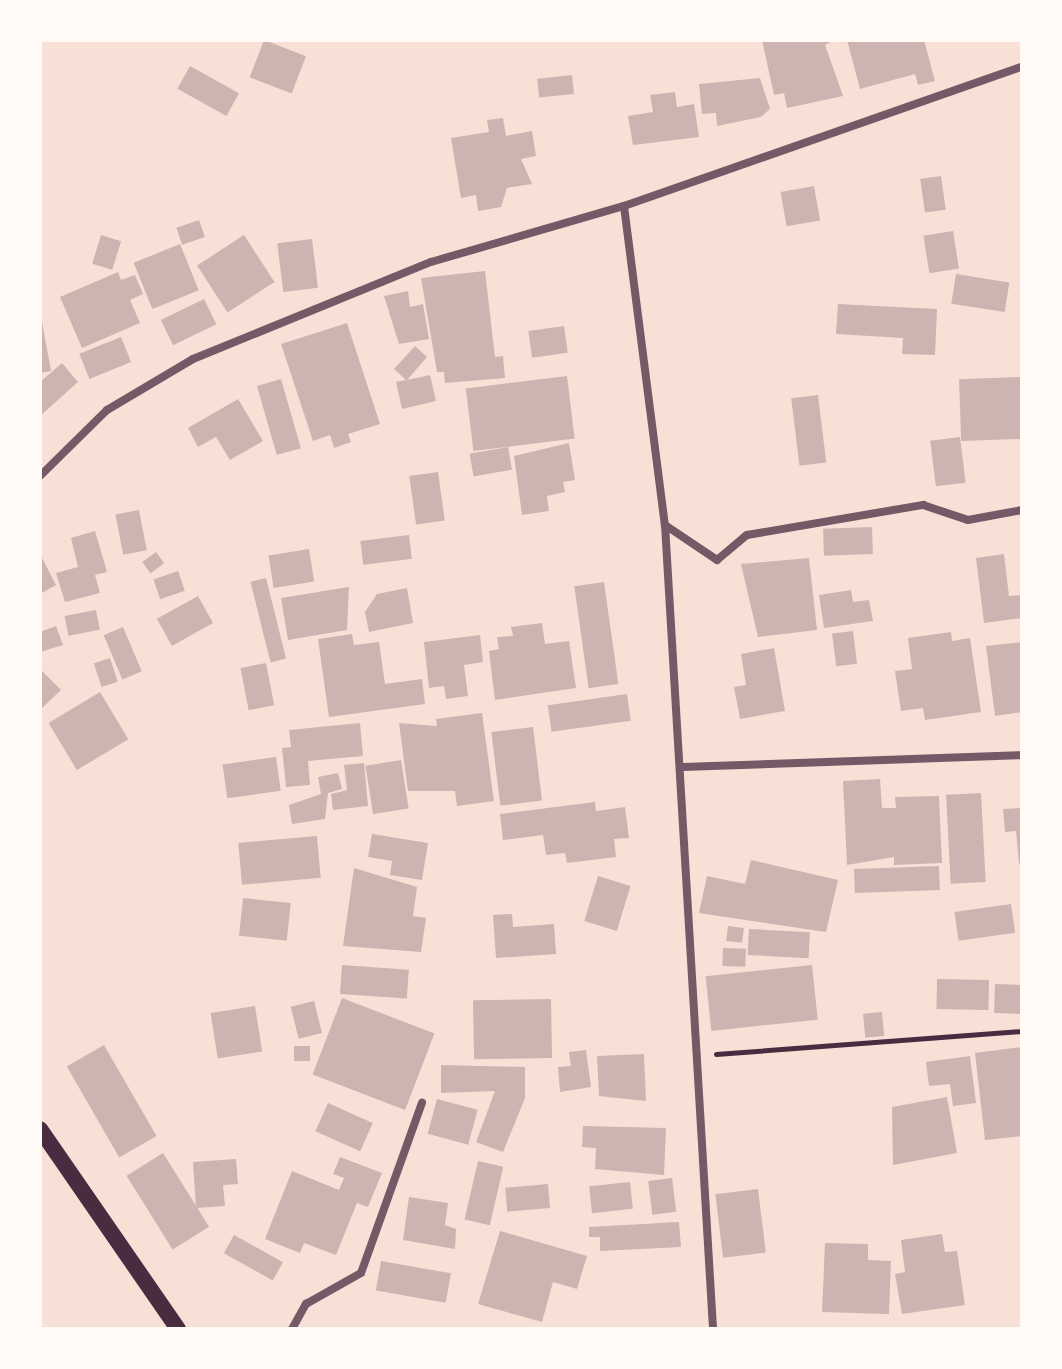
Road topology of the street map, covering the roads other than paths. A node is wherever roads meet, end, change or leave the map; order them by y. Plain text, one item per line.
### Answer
1 (1022, 67) edge
2 (624, 206) junction
3 (40, 476) edge
4 (1022, 510) edge
5 (665, 525) junction
6 (1022, 755) edge
7 (683, 767) junction
8 (422, 1103) dead end
9 (40, 1129) edge
10 (178, 1329) edge
11 (292, 1329) edge
12 (713, 1329) edge

1 - 2 street
2 - 3 street
2 - 5 street
4 - 5 street
5 - 7 street
6 - 7 street
7 - 12 street
8 - 11 street
9 - 10 main road

